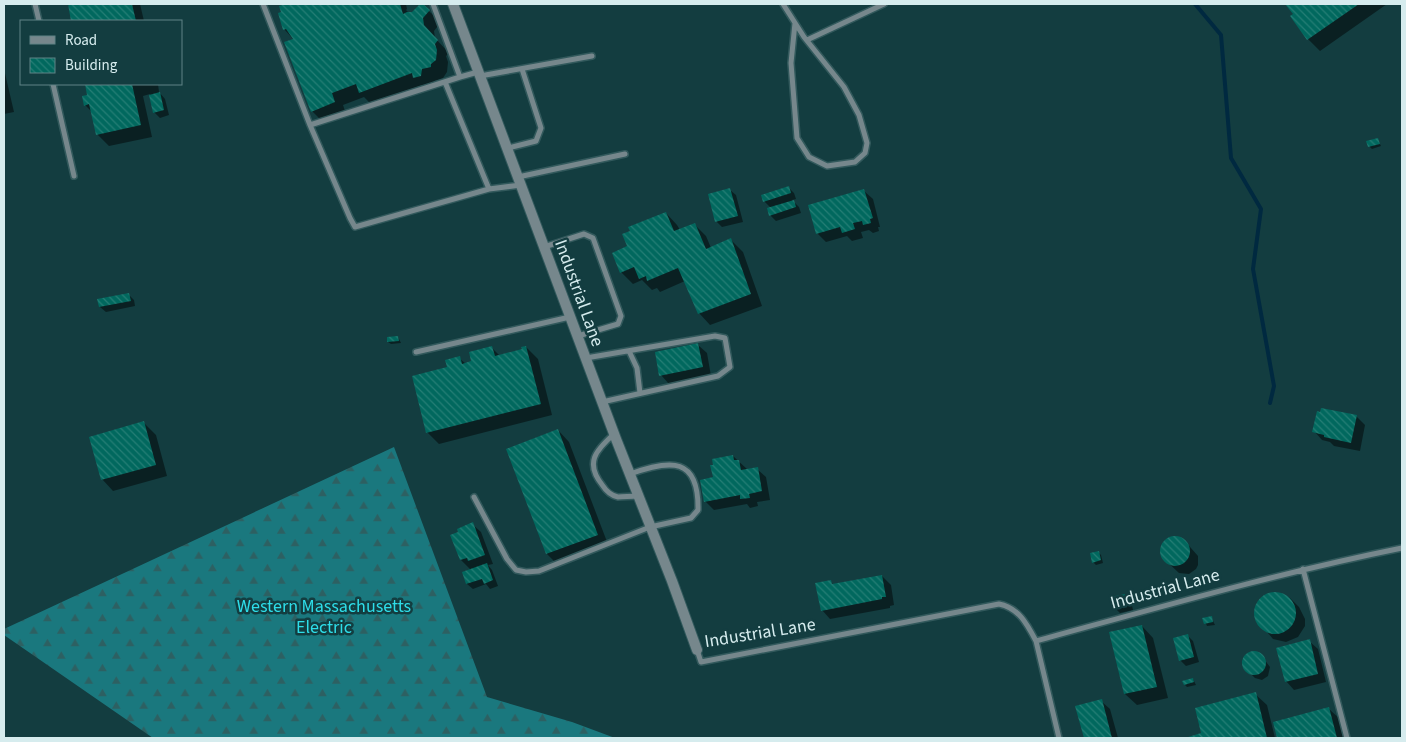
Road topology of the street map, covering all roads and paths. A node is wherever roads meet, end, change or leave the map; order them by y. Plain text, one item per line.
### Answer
1 (35, 4) edge
2 (263, 4) edge
3 (433, 4) edge
4 (454, 4) edge
5 (783, 4) edge
6 (884, 4) edge
7 (39, 20) edge
8 (795, 23) junction
9 (807, 40) junction
10 (592, 56) dead end
11 (522, 69) junction
12 (480, 74) junction
13 (460, 77) junction
14 (445, 82) junction
15 (53, 85) edge
16 (310, 125) junction
17 (508, 148) junction
18 (625, 154) dead end
19 (74, 176) dead end
20 (520, 181) junction
21 (489, 189) junction
22 (544, 247) junction
23 (571, 317) junction
24 (578, 336) junction
25 (629, 351) junction
26 (416, 352) dead end
27 (586, 358) junction
28 (640, 394) junction
29 (602, 402) junction
30 (614, 434) junction
31 (630, 474) junction
32 (638, 496) junction
33 (474, 497) dead end
34 (650, 527) junction
35 (1402, 548) edge
36 (1303, 569) junction
37 (1036, 641) junction
38 (697, 650) joint
39 (1059, 738) edge
40 (1348, 738) edge

1 - 7 lane
2 - 16 lane
3 - 13 lane
4 - 12 street, Industrial Lane
5 - 8 lane
6 - 9 lane
8 - 9 lane
8 - 9 lane
10 - 11 lane
11 - 12 lane
11 - 17 lane
12 - 13 lane
12 - 17 street, Industrial Lane
13 - 14 lane
14 - 16 lane
14 - 21 lane
15 - 19 lane
16 - 21 lane
17 - 20 street, Industrial Lane
18 - 20 lane
20 - 21 lane
20 - 22 street, Industrial Lane
22 - 23 street, Industrial Lane
22 - 24 lane
23 - 24 street, Industrial Lane
23 - 26 lane
24 - 27 street, Industrial Lane
25 - 27 lane
25 - 28 lane
25 - 28 lane
27 - 29 street, Industrial Lane
28 - 29 lane
29 - 30 street, Industrial Lane
30 - 31 street, Industrial Lane
30 - 32 lane
31 - 32 street, Industrial Lane
31 - 34 lane
32 - 34 street, Industrial Lane
33 - 34 lane
34 - 38 street, Industrial Lane
35 - 36 lane, Industrial Lane
36 - 37 lane, Industrial Lane
36 - 40 lane
37 - 38 lane, Industrial Lane
37 - 39 lane

